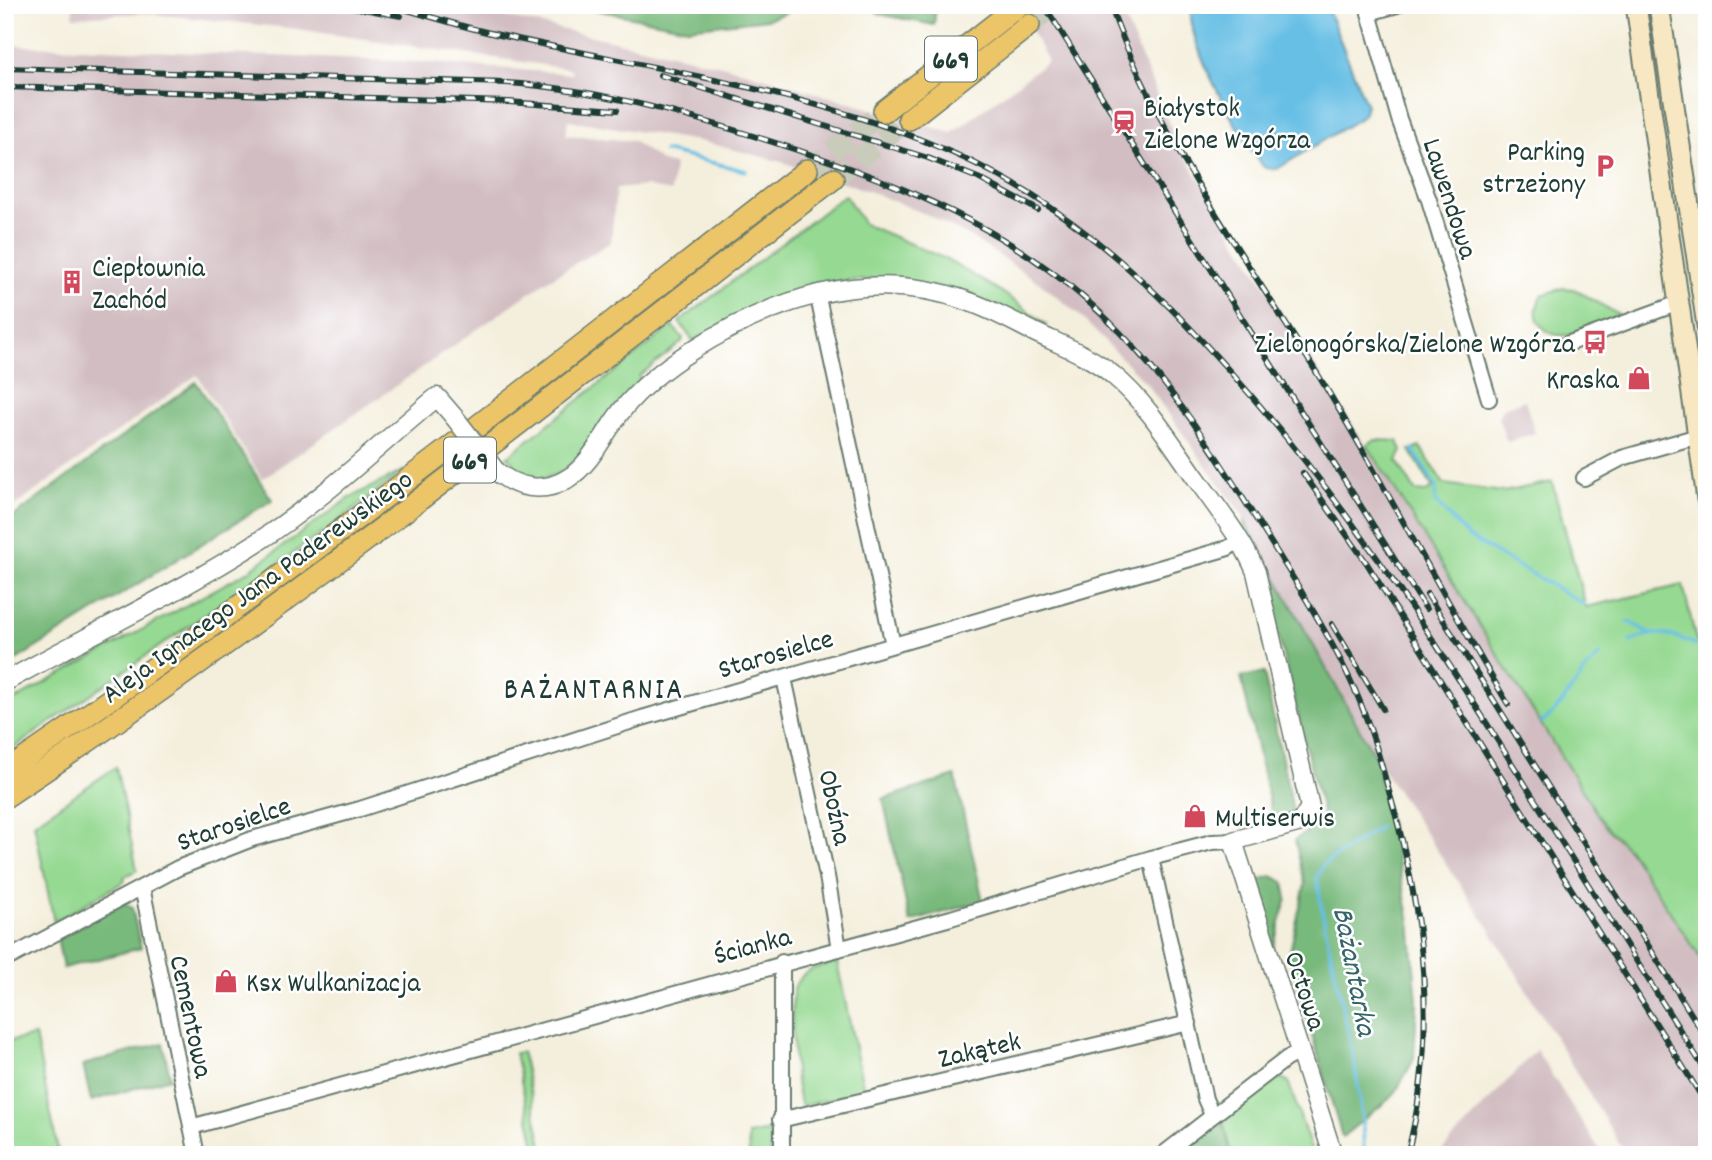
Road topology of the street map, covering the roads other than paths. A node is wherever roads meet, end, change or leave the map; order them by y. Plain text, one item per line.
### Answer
1 (1397, 5) edge
2 (1636, 5) edge
3 (1659, 5) edge
4 (1018, 6) tunnel mouth
5 (1029, 25) tunnel mouth
6 (884, 111) tunnel mouth
7 (909, 119) tunnel mouth
8 (807, 170) tunnel mouth
9 (833, 179) tunnel mouth
10 (817, 293) junction
11 (1704, 294) edge
12 (1679, 303) junction
13 (1707, 326) edge
14 (1567, 344) dead end
15 (1489, 399) dead end
16 (1698, 436) junction
17 (1584, 478) dead end
18 (1707, 499) edge
19 (1240, 540) junction
20 (893, 645) junction
21 (783, 678) junction
22 (5, 682) edge
23 (124, 689) junction
24 (101, 733) junction
25 (5, 761) edge
26 (5, 772) edge
27 (5, 797) edge
28 (5, 809) edge
29 (1233, 841) junction
30 (1151, 858) junction
31 (142, 887) junction
32 (839, 949) junction
33 (5, 960) edge
34 (782, 962) junction
35 (1189, 1023) junction
36 (1300, 1052) junction
37 (1212, 1115) junction
38 (780, 1120) junction
39 (191, 1128) junction
40 (197, 1155) edge
41 (782, 1155) edge
42 (1162, 1155) edge
43 (1333, 1155) edge

1 - 15 street, Lawendowa
2 - 12 main road
3 - 11 main road
4 - 6 main road, 669
5 - 7 main road, 669
8 - 23 main road, Aleja Ignacego Jana Paderewskiego / 669
9 - 24 main road, Aleja Ignacego Jana Paderewskiego / 669
10 - 19 street
10 - 20 street
10 - 22 street, bridge
11 - 12 street
11 - 13 main road
12 - 14 street
12 - 16 main road
16 - 17 street
16 - 18 main road
19 - 20 street, Starosielce
19 - 29 street, Ścianka
20 - 21 street, Starosielce
21 - 31 street, Starosielce
21 - 32 street, Oboźna
23 - 25 main road
23 - 26 main road, Aleja Ignacego Jana Paderewskiego / 669
24 - 27 main road, Aleja Ignacego Jana Paderewskiego / 669
24 - 28 main road
29 - 30 street, Ścianka
29 - 36 street, Octowa
30 - 32 street, Ścianka
30 - 35 street
31 - 33 street, Starosielce
31 - 39 street, Cementowa
32 - 34 street, Ścianka
34 - 38 street
34 - 39 street, Ścianka
35 - 37 street
35 - 38 street, Zakątek
36 - 37 street
36 - 43 street, Octowa
37 - 42 street
38 - 41 street
39 - 40 street, Cementowa

